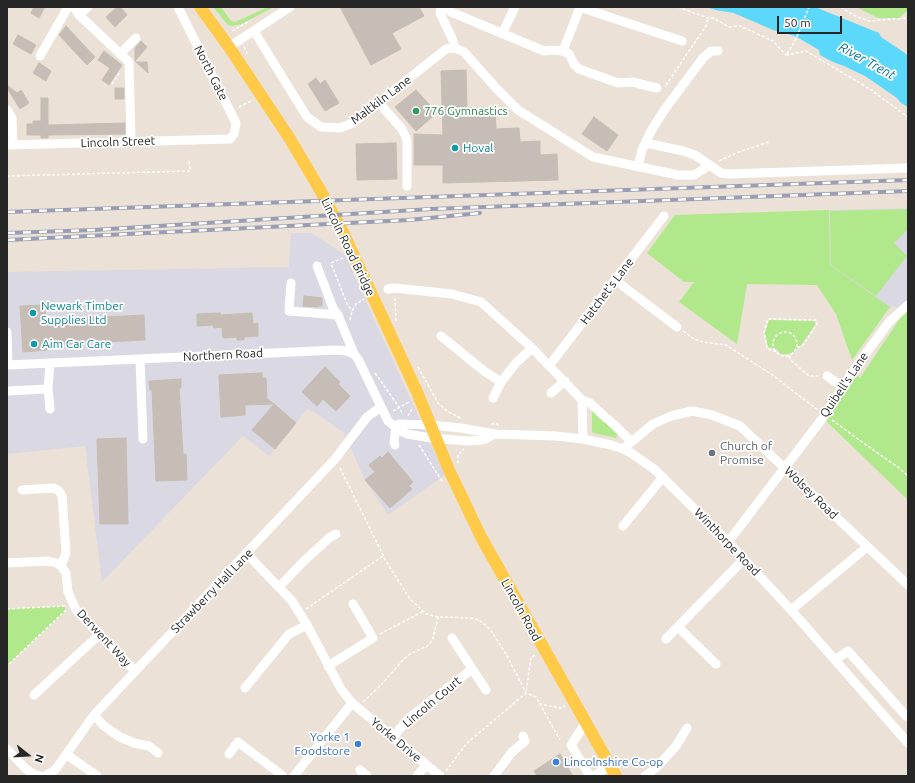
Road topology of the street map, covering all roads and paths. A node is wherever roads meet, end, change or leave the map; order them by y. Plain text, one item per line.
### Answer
1 (68, 7) edge
2 (88, 7) edge
3 (178, 7) edge
4 (200, 7) edge
5 (289, 7) edge
6 (441, 7) edge
7 (446, 7) edge
8 (515, 7) edge
9 (580, 7) edge
10 (678, 7) edge
11 (809, 7) edge
12 (841, 7) edge
13 (76, 11) edge
14 (708, 18) junction
15 (908, 18) edge
16 (253, 20) dead end
17 (254, 30) junction
18 (232, 31) dead end
19 (502, 34) junction
20 (136, 38) dead end
21 (682, 41) dead end
22 (229, 47) junction
23 (455, 48) junction
24 (718, 50) dead end
25 (563, 51) junction
26 (43, 54) dead end
27 (786, 55) junction
28 (124, 58) junction
29 (112, 84) dead end
30 (657, 88) joint
31 (254, 99) dead end
32 (379, 104) junction
33 (7, 110) edge
34 (230, 112) junction
35 (908, 116) edge
36 (230, 139) joint
37 (131, 142) junction
38 (769, 142) dead end
39 (646, 143) junction
40 (10, 145) edge
41 (189, 160) dead end
42 (710, 165) junction
43 (638, 167) junction
44 (908, 168) edge
45 (7, 176) edge
46 (407, 186) dead end
47 (664, 216) dead end
48 (348, 256) dead end
49 (317, 266) dead end
50 (616, 280) junction
51 (291, 282) dead end
52 (391, 288) joint
53 (371, 301) junction
54 (907, 306) edge
55 (352, 311) junction
56 (338, 316) junction
57 (396, 322) dead end
58 (351, 325) dead end
59 (678, 327) joint
60 (7, 332) edge
61 (442, 336) dead end
62 (532, 348) junction
63 (797, 348) junction
64 (776, 351) junction
65 (354, 354) junction
66 (789, 356) junction
67 (140, 359) junction
68 (415, 362) dead end
69 (50, 363) junction
70 (8, 365) edge
71 (549, 366) junction
72 (374, 371) dead end
73 (827, 376) joint
74 (565, 381) junction
75 (501, 382) junction
76 (844, 387) junction
77 (48, 389) junction
78 (7, 391) edge
79 (551, 393) dead end
80 (493, 398) dead end
81 (582, 400) junction
82 (381, 407) junction
83 (400, 407) junction
84 (50, 410) dead end
85 (392, 412) dead end
86 (825, 415) junction
87 (463, 420) dead end
88 (489, 424) dead end
89 (431, 425) junction
90 (396, 426) junction
91 (500, 434) junction
92 (143, 439) dead end
93 (436, 439) junction
94 (583, 439) junction
95 (631, 441) junction
96 (395, 445) dead end
97 (419, 445) dead end
98 (623, 449) junction
99 (335, 459) junction
100 (785, 467) junction
101 (908, 476) edge
102 (663, 477) junction
103 (444, 484) dead end
104 (22, 490) dead end
105 (623, 526) dead end
106 (336, 534) dead end
107 (728, 542) junction
108 (867, 547) junction
109 (247, 554) junction
110 (384, 556) junction
111 (744, 559) junction
112 (7, 564) edge
113 (62, 566) junction
114 (908, 585) edge
115 (279, 587) junction
116 (73, 603) junction
117 (353, 604) dead end
118 (7, 609) edge
119 (791, 610) junction
120 (422, 612) junction
121 (300, 613) junction
122 (438, 617) junction
123 (307, 625) junction
124 (678, 627) junction
125 (100, 634) junction
126 (373, 638) junction
127 (452, 638) dead end
128 (666, 639) dead end
129 (544, 651) junction
130 (835, 660) junction
131 (7, 662) edge
132 (716, 664) dead end
133 (328, 666) junction
134 (472, 669) junction
135 (135, 671) junction
136 (245, 688) dead end
137 (486, 690) dead end
138 (526, 694) junction
139 (34, 695) dead end
140 (573, 702) junction
141 (539, 704) junction
142 (355, 705) junction
143 (94, 715) junction
144 (906, 716) dead end
145 (585, 724) junction
146 (687, 728) dead end
147 (524, 736) dead end
148 (393, 737) junction
149 (560, 740) dead end
150 (908, 743) edge
151 (8, 752) edge
152 (158, 753) dead end
153 (66, 754) junction
154 (229, 754) dead end
155 (426, 765) junction
156 (613, 771) edge
157 (40, 776) edge
158 (45, 776) edge
159 (97, 776) edge
160 (283, 776) edge
161 (294, 776) edge
162 (417, 776) edge
163 (441, 776) edge
164 (494, 776) edge
165 (590, 776) edge
166 (594, 776) edge
167 (645, 776) edge

1 - 26 street
2 - 13 street
3 - 34 street, North Gate
4 - 22 main road, Lincoln Road Bridge
5 - 17 street
6 - 23 street
7 - 19 street
8 - 19 street
9 - 21 street
9 - 25 street
10 - 14 path
11 - 27 path
12 - 15 path
13 - 28 street
14 - 27 path
14 - 30 path
16 - 18 path
17 - 22 street
17 - 32 street, Maltkiln Lane
19 - 25 street
20 - 28 street
22 - 53 main road, Lincoln Road Bridge
23 - 32 street, Maltkiln Lane
23 - 43 street
24 - 39 street
25 - 30 street
27 - 35 path
28 - 29 path
28 - 37 street
31 - 34 path
32 - 46 street
33 - 40 street
34 - 36 street, North Gate
36 - 37 street, Lincoln Street
37 - 40 street, Lincoln Street
38 - 42 path
39 - 42 street
39 - 43 street
41 - 45 path
42 - 43 street
42 - 44 street
47 - 50 street, Hatchet's Lane
48 - 55 path
49 - 56 street
50 - 59 street
50 - 71 street, Hatchet's Lane
51 - 56 street
52 - 57 path
52 - 62 street
53 - 55 path
53 - 89 main road, Lincoln Road Bridge
54 - 76 street, Quibell's Lane
55 - 58 path
56 - 65 street
59 - 86 path
60 - 70 street
61 - 75 street
62 - 71 street
62 - 75 street
63 - 64 path
63 - 64 path
63 - 66 path
64 - 66 path
65 - 67 street, Northern Road
65 - 82 street
66 - 73 path
67 - 69 street, Northern Road
67 - 92 street
68 - 87 path
69 - 70 street, Northern Road
69 - 77 street
71 - 74 street
72 - 83 path
73 - 76 street
74 - 79 street
74 - 81 street
75 - 80 street
76 - 86 street, Quibell's Lane
77 - 78 street
77 - 84 street
81 - 94 street
81 - 95 street
82 - 90 street
82 - 99 street, Strawberry Hall Lane
83 - 83 path
83 - 85 path
86 - 100 street, Quibell's Lane
86 - 101 path
88 - 91 path
89 - 90 street
89 - 91 street, Winthorpe Road
89 - 93 main road, Lincoln Road
90 - 93 street
90 - 96 street
91 - 93 street, Winthorpe Road
91 - 94 street, Winthorpe Road
93 - 129 main road, Lincoln Road
94 - 98 street, Winthorpe Road
95 - 98 street, Wolsey Road
95 - 100 street, Wolsey Road
97 - 103 path
98 - 102 street, Winthorpe Road
99 - 109 street, Strawberry Hall Lane
99 - 110 path
100 - 107 street, Quibell's Lane
100 - 108 street, Wolsey Road
102 - 105 street
102 - 107 street, Winthorpe Road
104 - 113 street
106 - 115 street
107 - 111 street, Winthorpe Road
108 - 114 street, Wolsey Road
108 - 119 street
109 - 115 street, Yorke Drive
109 - 135 street, Strawberry Hall Lane
110 - 120 path
110 - 121 path
111 - 119 street, Winthorpe Road
111 - 124 street
112 - 113 street
113 - 116 street, Derwent Way
115 - 121 street, Yorke Drive
116 - 118 path
116 - 125 street, Derwent Way
116 - 131 path
117 - 126 street
119 - 130 street, Winthorpe Road
120 - 122 path
120 - 126 path
121 - 123 street, Yorke Drive
122 - 138 path
122 - 142 path
123 - 133 street, Yorke Drive
123 - 136 street
124 - 128 street
124 - 132 street
125 - 135 street, Derwent Way
125 - 139 street
126 - 133 street
127 - 134 street, Lincoln Court
129 - 138 path
129 - 140 main road, Lincoln Road
130 - 144 street
130 - 150 street, Winthorpe Road
133 - 142 street, Yorke Drive
134 - 137 street, Lincoln Court
134 - 148 street, Lincoln Court
135 - 143 street, Strawberry Hall Lane
138 - 141 path
138 - 163 path
140 - 141 path
140 - 145 main road, Lincoln Road
141 - 149 path
142 - 148 street, Yorke Drive
142 - 161 street
143 - 152 street
143 - 153 street, Strawberry Hall Lane
145 - 156 main road, Lincoln Road
145 - 165 street
146 - 167 street
147 - 164 street
148 - 155 street, Yorke Drive
151 - 157 street
153 - 158 street, Strawberry Hall Lane
153 - 159 street
154 - 160 street
155 - 162 street
155 - 163 street, Yorke Drive
156 - 166 street

